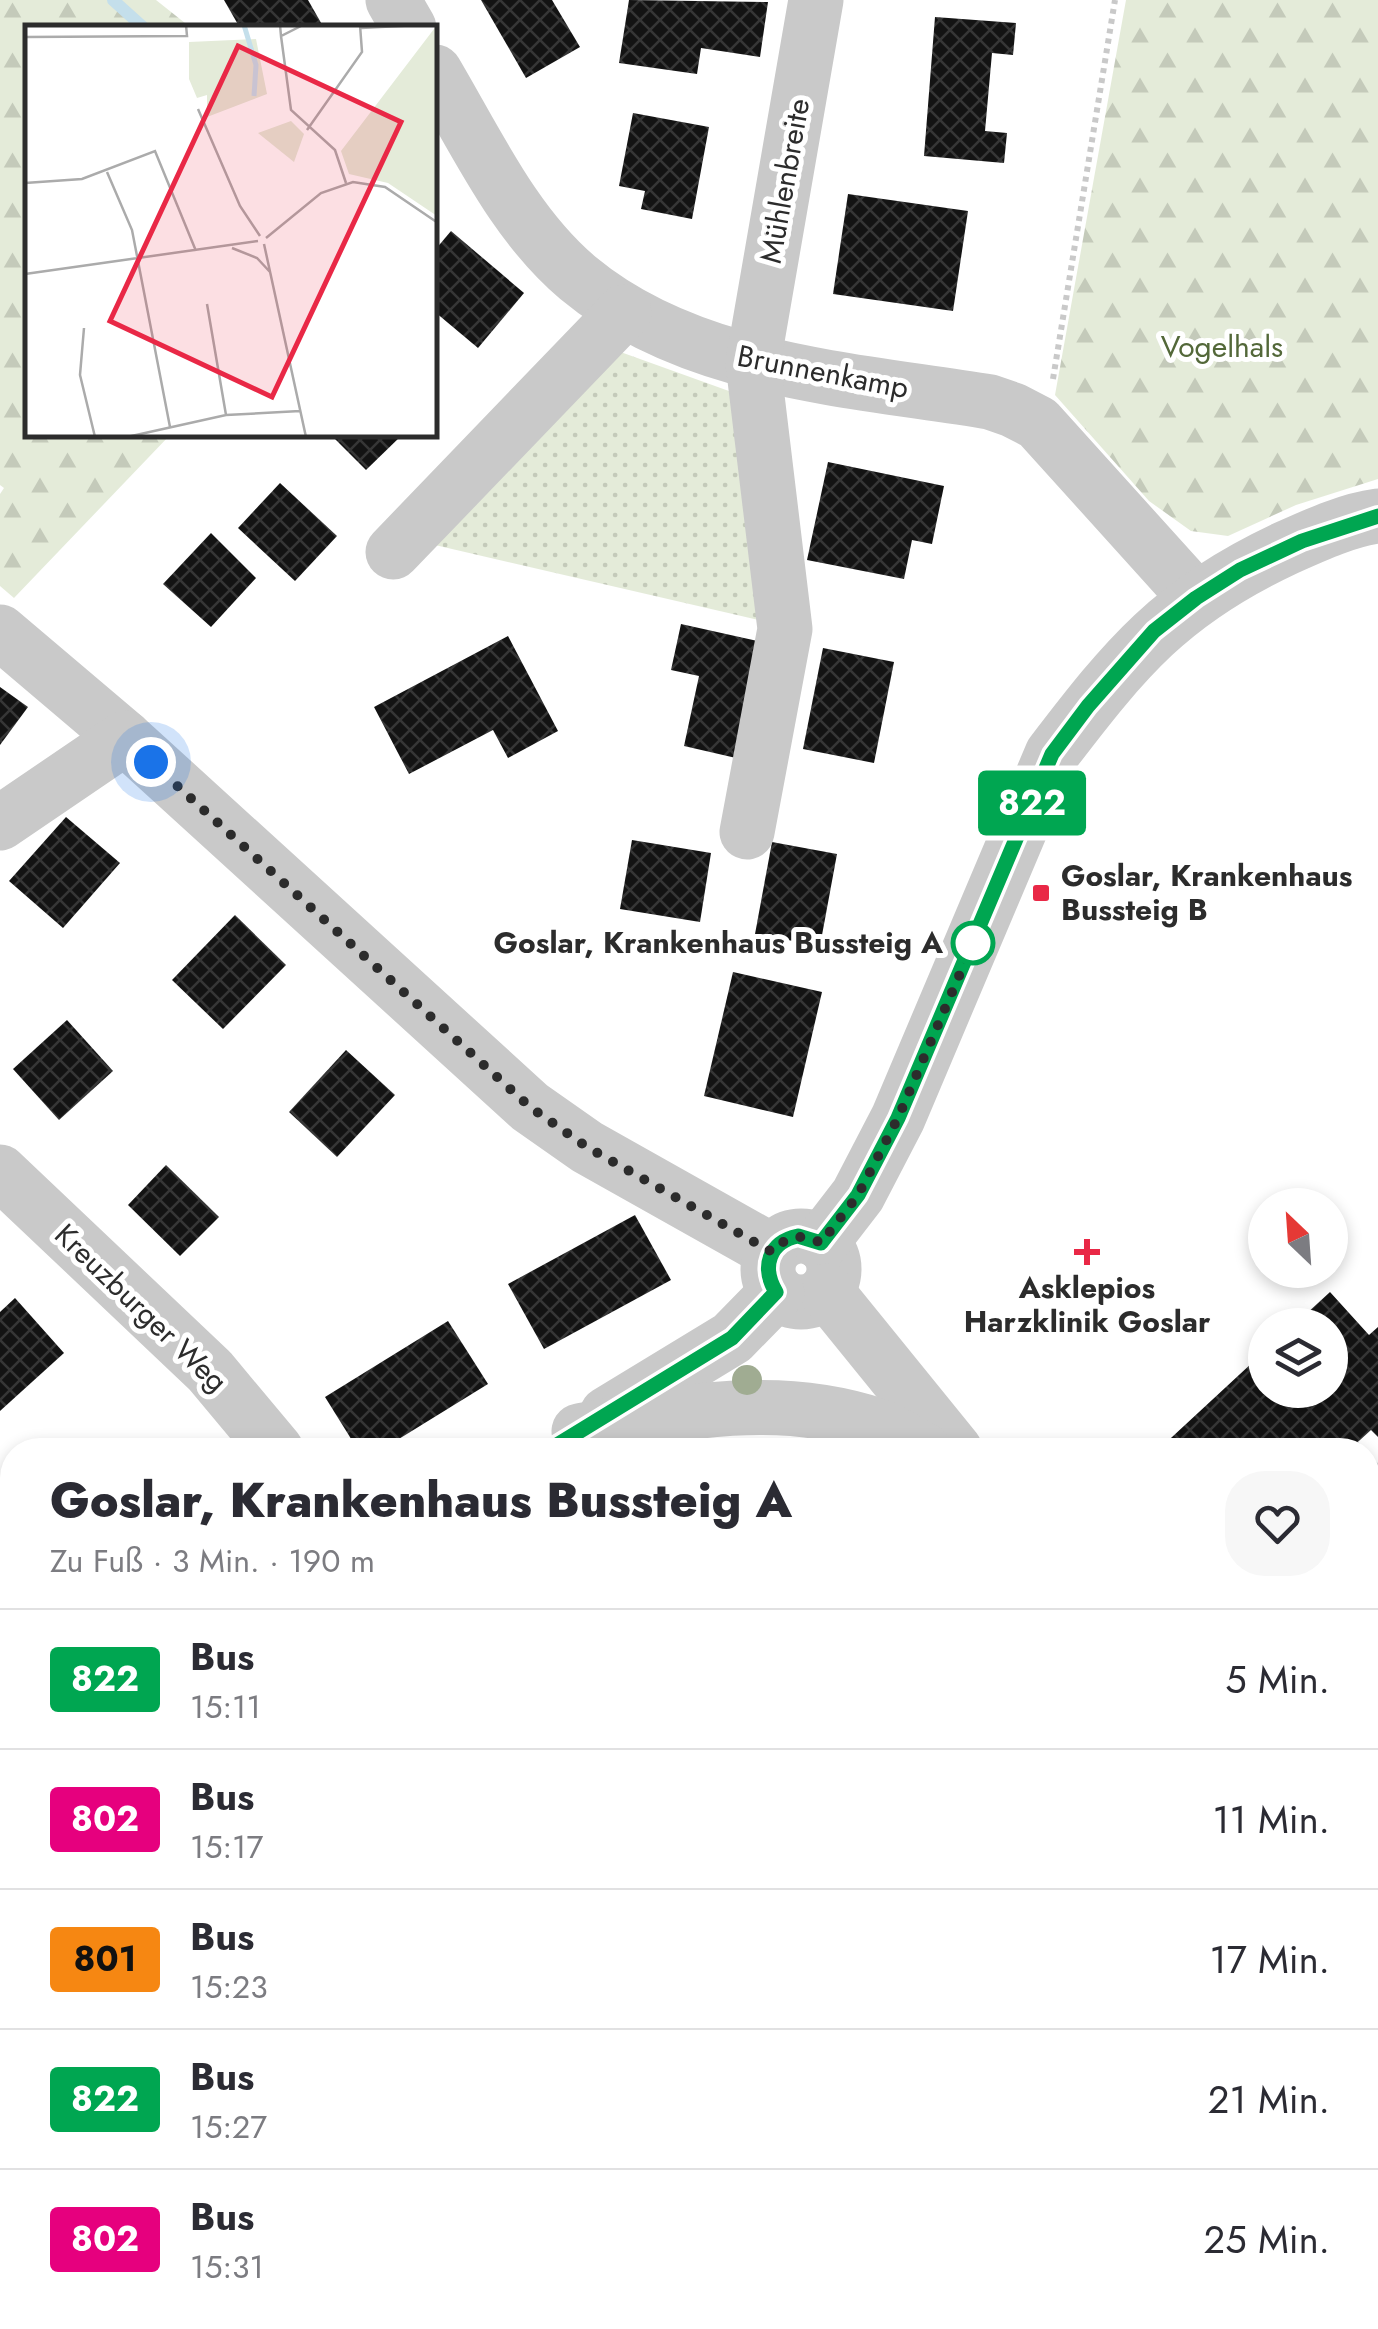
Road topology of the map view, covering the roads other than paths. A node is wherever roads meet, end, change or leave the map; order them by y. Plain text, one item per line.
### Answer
1 (392, 0) edge
2 (816, 0) edge
3 (407, 25) edge
4 (438, 77) edge
5 (624, 312) junction
6 (753, 363) junction
7 (1378, 516) edge
8 (392, 552) dead end
9 (1196, 598) junction
10 (0, 632) edge
11 (125, 738) junction
12 (0, 823) edge
13 (747, 832) dead end
14 (0, 1172) edge
15 (799, 1269) junction
16 (266, 1438) edge
17 (569, 1438) edge
18 (576, 1438) edge
19 (902, 1438) edge
20 (946, 1438) edge

1 - 3 street
2 - 6 street, Mühlenbreite
4 - 5 street, Brunnenkamp
5 - 6 street, Brunnenkamp
5 - 8 street
6 - 9 street, Brunnenkamp
6 - 13 street, Mühlenbreite
7 - 9 street
9 - 15 street
10 - 11 street
11 - 12 street
11 - 15 street
14 - 16 street, Kreuzburger Weg
15 - 17 street
15 - 20 street
18 - 19 street

